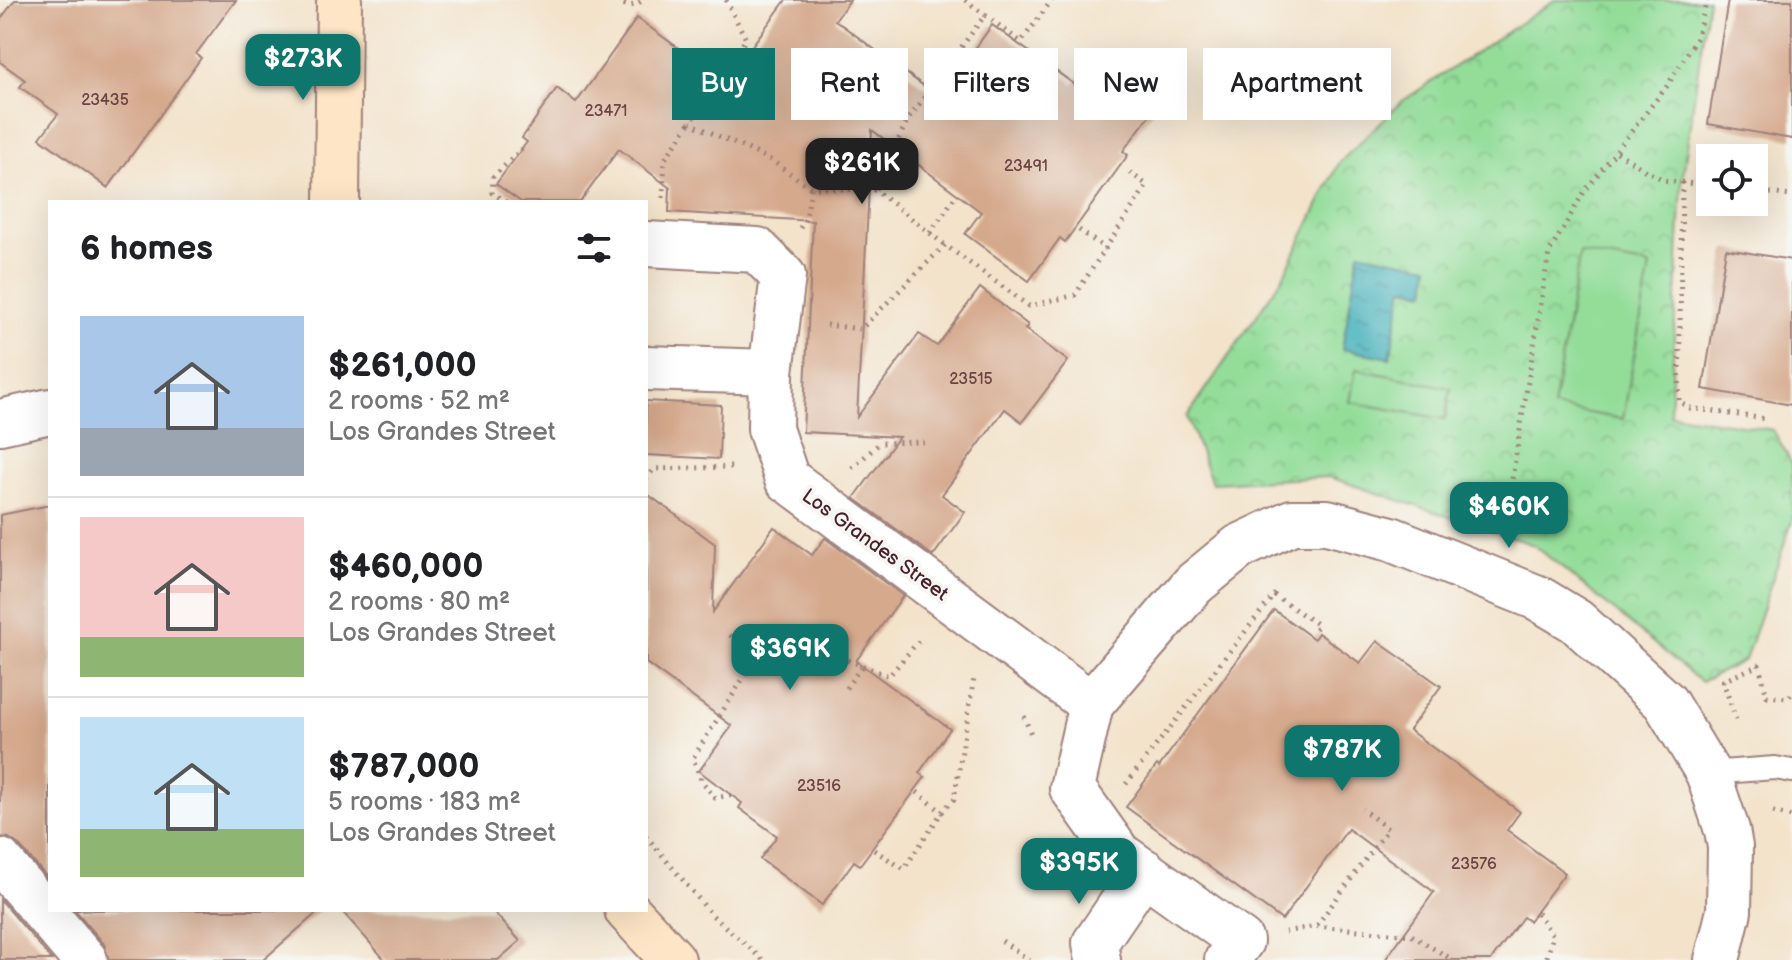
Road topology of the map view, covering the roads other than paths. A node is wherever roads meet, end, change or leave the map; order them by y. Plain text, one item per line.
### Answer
1 (339, 0) edge
2 (337, 200) edge
3 (654, 227) edge
4 (648, 368) edge
5 (771, 372) junction
6 (48, 411) edge
7 (0, 422) edge
8 (1091, 704) junction
9 (1792, 771) edge
10 (1708, 773) junction
11 (0, 861) edge
12 (1144, 871) junction
13 (629, 912) edge
14 (1234, 950) edge
15 (85, 960) edge
16 (673, 960) edge
17 (1098, 960) edge
18 (1717, 960) edge

1 - 2 street
3 - 5 street, Los Grandes Street
4 - 5 street
5 - 8 street, Los Grandes Street
6 - 7 street
8 - 10 street
8 - 12 street
9 - 10 lane
10 - 18 street
11 - 15 street
12 - 14 street
12 - 17 street
13 - 16 street

